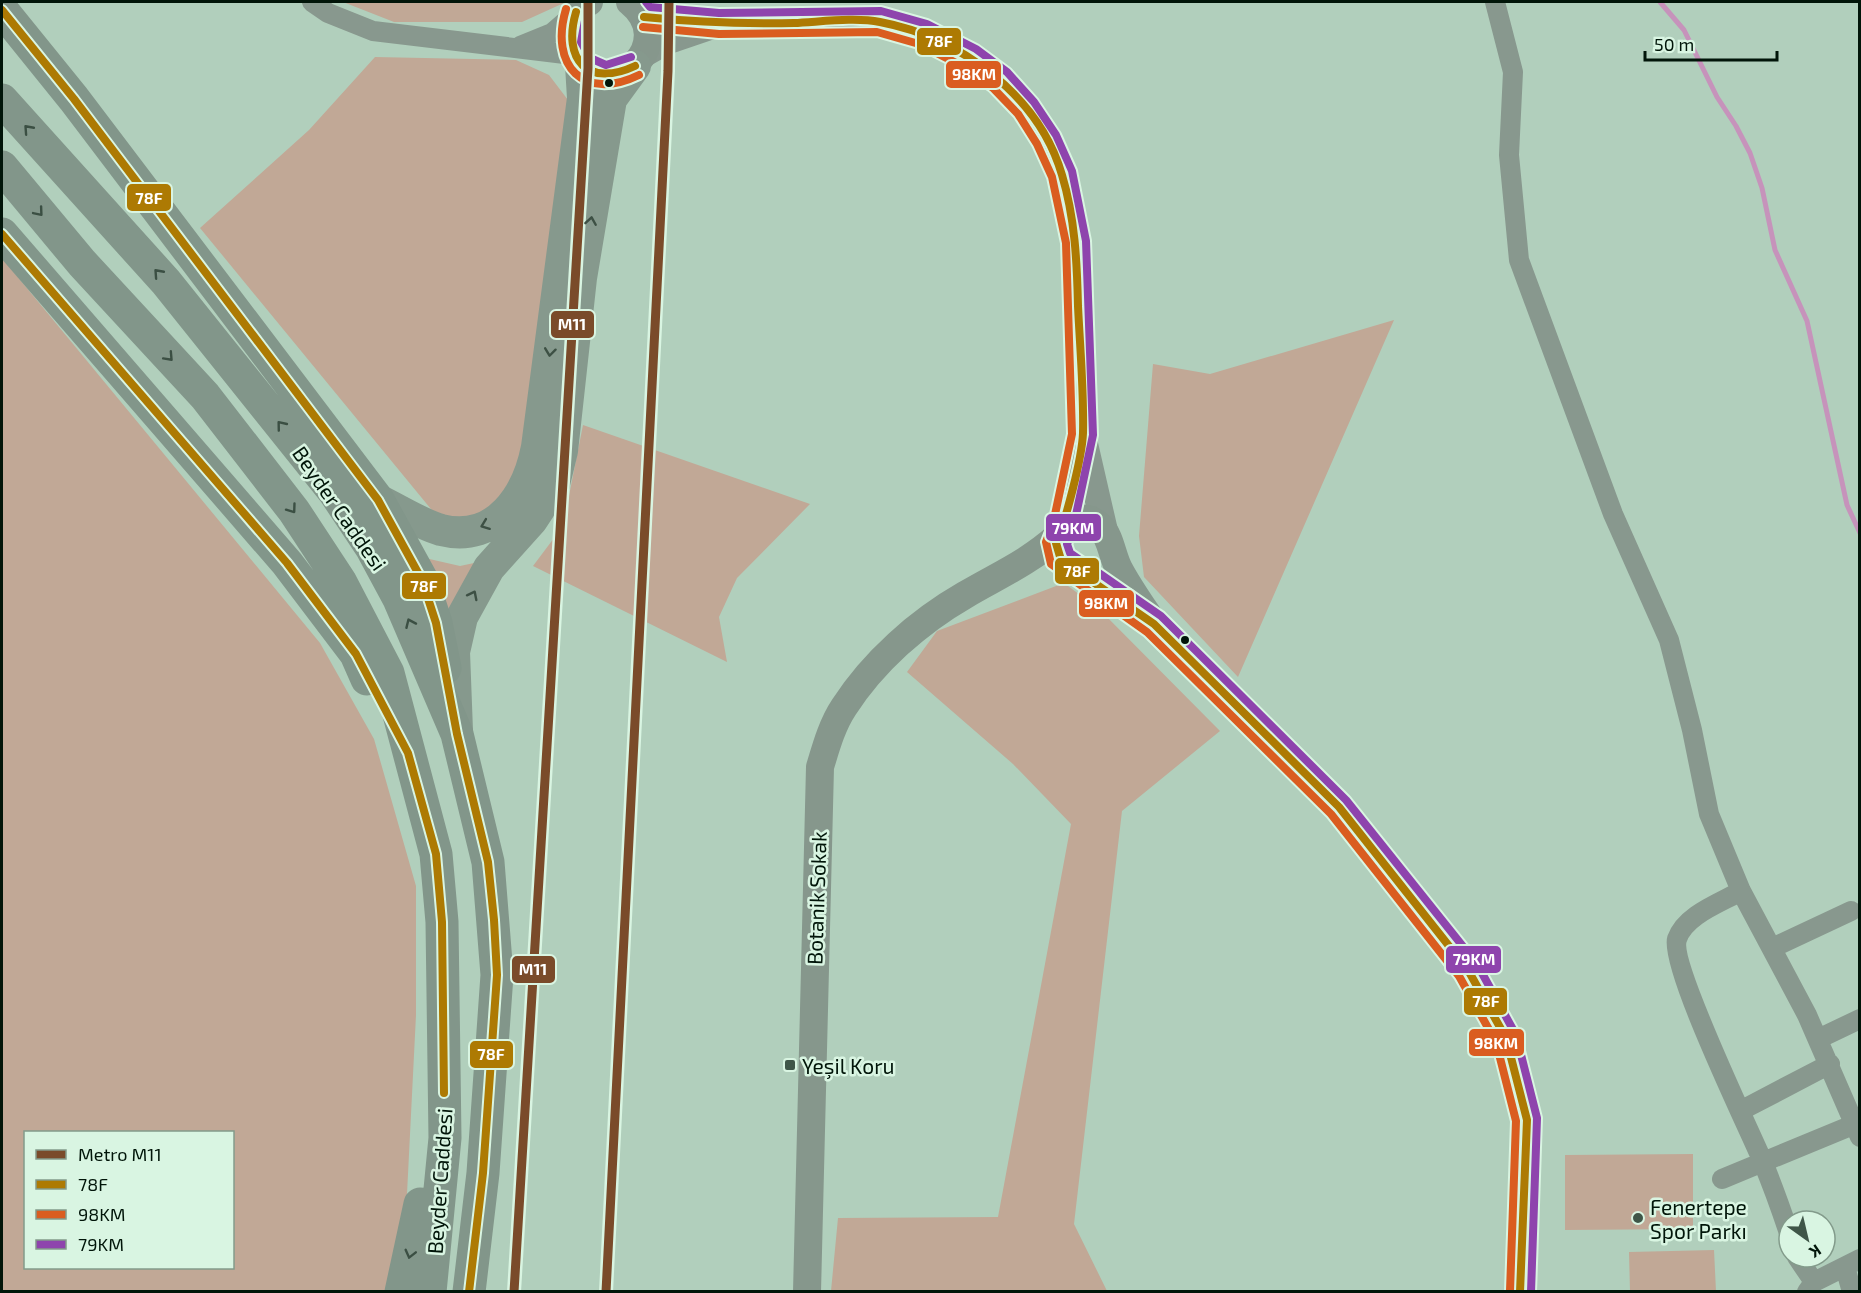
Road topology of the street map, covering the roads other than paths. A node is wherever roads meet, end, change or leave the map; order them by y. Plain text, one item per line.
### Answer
1 (312, 2) edge
2 (1495, 2) edge
3 (636, 6) edge
4 (583, 7) edge
5 (2, 10) edge
6 (719, 24) junction
7 (518, 47) junction
8 (577, 60) junction
9 (639, 60) junction
10 (2, 100) edge
11 (2, 167) edge
12 (2, 234) edge
13 (571, 276) junction
14 (1083, 435) junction
15 (378, 500) junction
16 (1060, 531) junction
17 (1106, 535) junction
18 (1072, 568) junction
19 (993, 580) junction
20 (1154, 624) junction
21 (457, 735) junction
22 (408, 753) junction
23 (1741, 891) junction
24 (1851, 911) dead end
25 (1772, 948) junction
26 (1860, 1019) edge
27 (1818, 1039) junction
28 (1830, 1064) junction
29 (1740, 1111) junction
30 (1858, 1128) edge
31 (445, 1138) junction
32 (1763, 1162) junction
33 (1722, 1179) dead end
34 (1780, 1209) edge
35 (1852, 1263) edge
36 (1802, 1269) edge
37 (1810, 1287) edge
38 (401, 1292) edge
39 (430, 1292) edge
40 (469, 1292) edge
41 (807, 1292) edge
42 (1520, 1292) edge
43 (1852, 1292) edge

1 - 7 street
2 - 23 street
3 - 6 street
3 - 9 main road
4 - 7 street
4 - 8 main road
5 - 15 highway
6 - 9 street
6 - 14 street
7 - 8 street
8 - 9 main road
8 - 13 main road
13 -> 9 main road
21 -> 10 highway, Beyder Caddesi
11 -> 22 highway, Beyder Caddesi
12 - 22 highway
13 -> 15 main road
21 -> 13 main road
14 - 16 street
14 - 17 street
15 - 21 highway
16 - 17 main road
16 - 18 main road
16 - 19 main road, Botanik Sokak
17 - 18 main road
17 - 20 main road
18 - 19 main road, Botanik Sokak
18 - 20 main road
19 - 41 main road, Botanik Sokak
20 - 42 main road
21 - 40 highway, Beyder Caddesi
22 - 31 highway, Beyder Caddesi
23 - 25 street
23 - 29 street
24 - 25 street
25 - 27 street
26 - 27 street
27 - 28 street
28 - 29 street
28 - 30 street
29 - 32 street
30 - 32 street
31 -> 38 highway
31 - 39 highway, Beyder Caddesi
32 - 33 street
32 - 34 street
35 - 37 street
35 - 43 street
36 - 37 street

